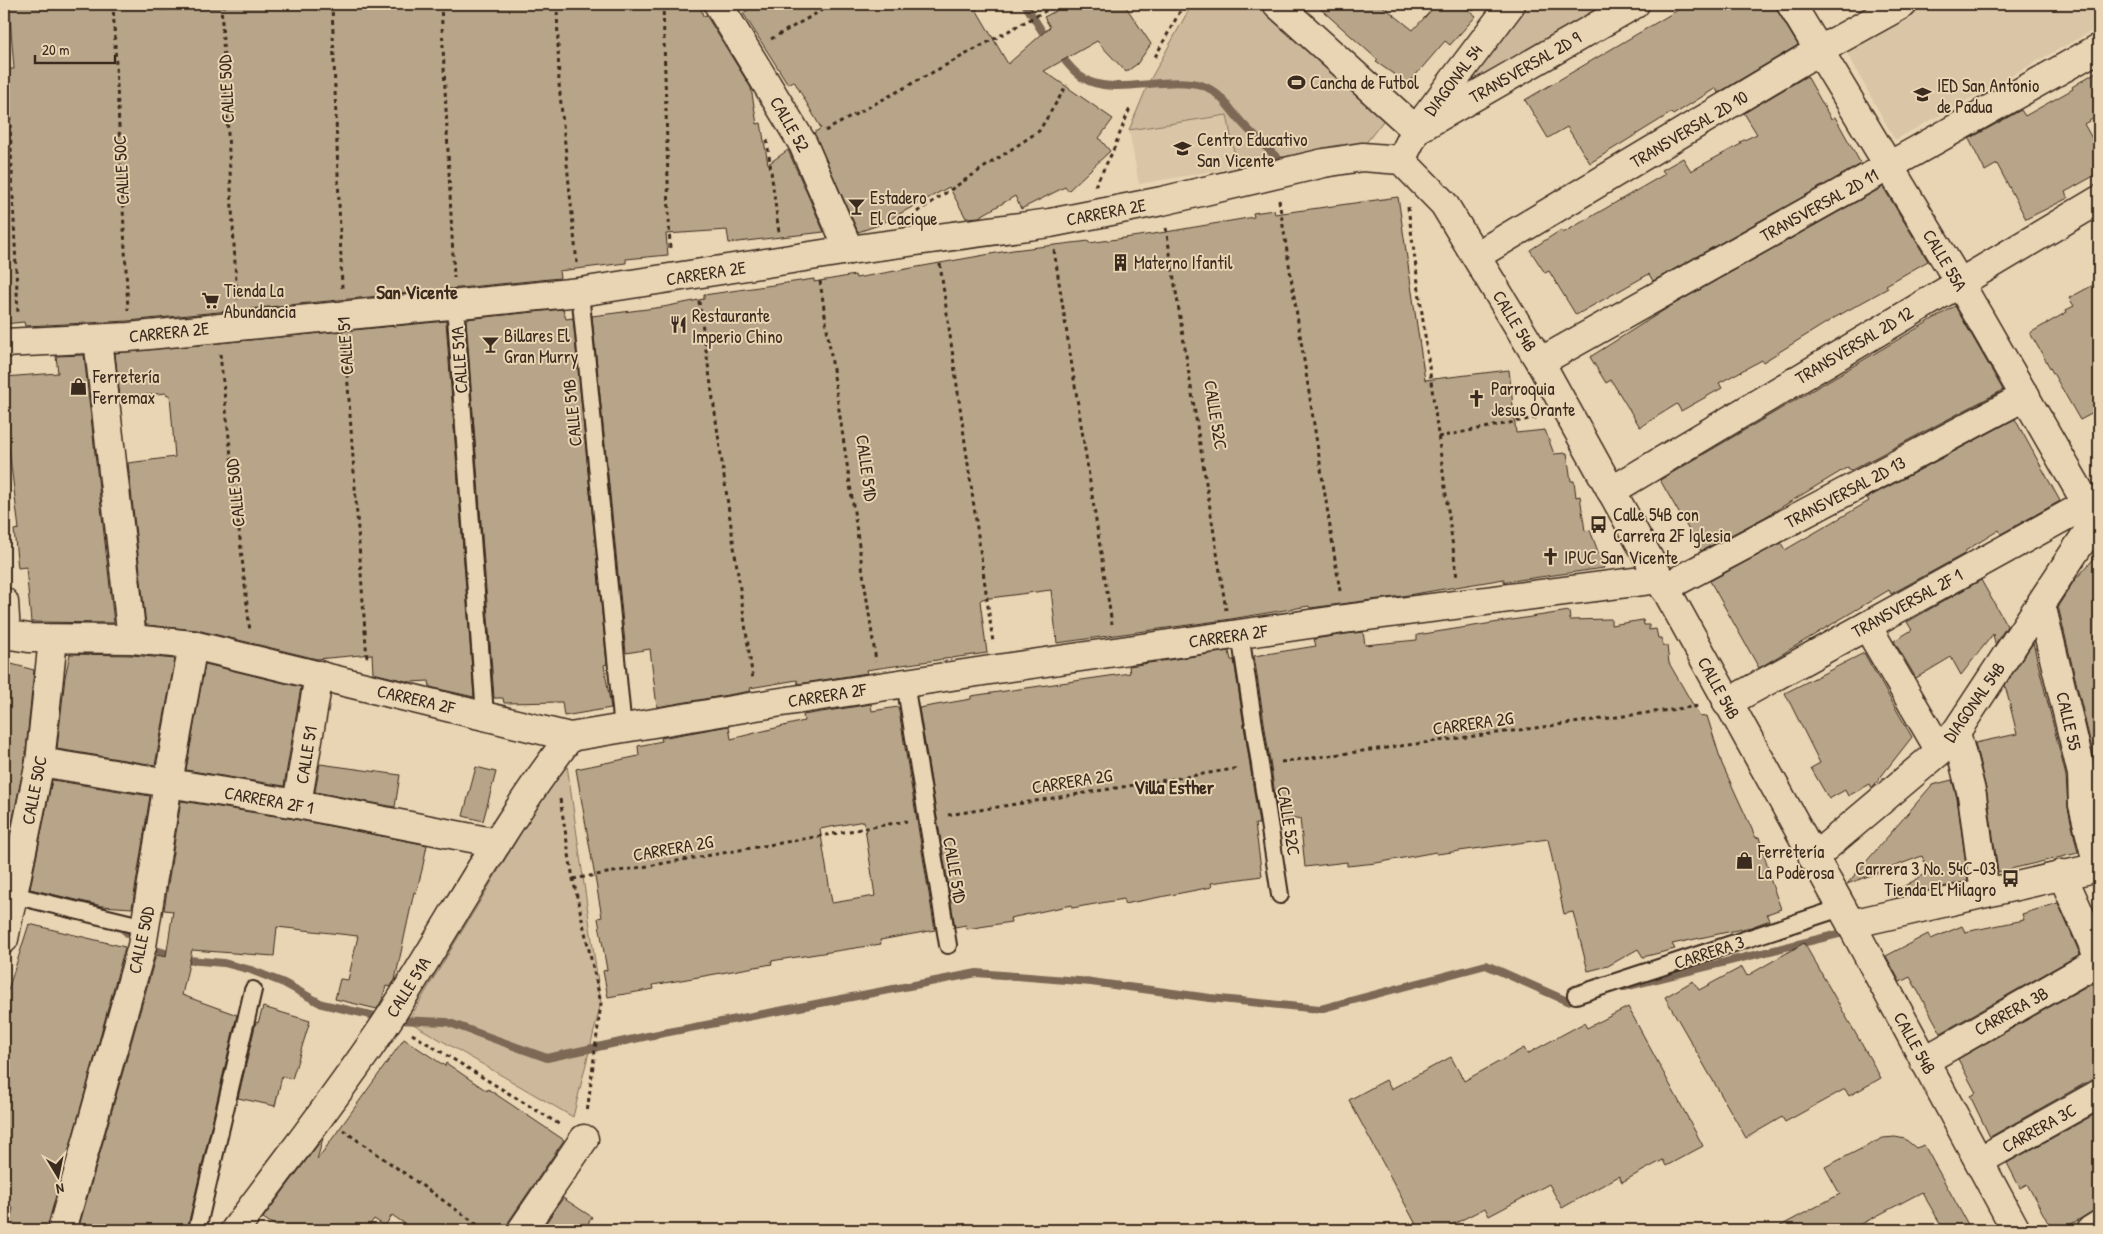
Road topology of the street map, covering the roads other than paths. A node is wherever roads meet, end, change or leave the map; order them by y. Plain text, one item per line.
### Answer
1 (718, 4) edge
2 (1277, 4) edge
3 (1512, 4) edge
4 (1635, 4) edge
5 (1791, 4) edge
6 (1903, 4) edge
7 (2099, 48) edge
8 (1818, 51) junction
9 (1416, 130) junction
10 (1401, 160) junction
11 (1888, 166) junction
12 (2097, 205) edge
13 (849, 250) junction
14 (1476, 256) junction
15 (1959, 282) junction
16 (580, 292) junction
17 (455, 304) junction
18 (98, 339) junction
19 (12, 343) edge
20 (1540, 362) junction
21 (2026, 396) junction
22 (1611, 491) junction
23 (2095, 512) edge
24 (1661, 584) junction
25 (4, 602) edge
26 (2042, 604) junction
27 (1868, 626) junction
28 (5, 634) edge
29 (1235, 635) junction
30 (53, 639) junction
31 (132, 639) junction
32 (193, 645) junction
33 (319, 675) junction
34 (892, 685) junction
35 (1727, 703) junction
36 (485, 715) junction
37 (623, 729) junction
38 (570, 737) junction
39 (1948, 742) junction
40 (40, 762) junction
41 (168, 783) junction
42 (297, 804) junction
43 (497, 843) junction
44 (1813, 858) junction
45 (2099, 867) edge
46 (2062, 874) junction
47 (1985, 893) junction
48 (13, 895) junction
49 (1280, 895) dead end
50 (1846, 916) junction
51 (145, 927) junction
52 (4, 939) edge
53 (948, 945) dead end
54 (2099, 960) edge
55 (253, 990) dead end
56 (1576, 995) dead end
57 (1924, 1061) junction
58 (2099, 1094) edge
59 (584, 1139) road end
60 (1979, 1161) junction
61 (2099, 1226) edge
62 (62, 1230) edge
63 (197, 1230) edge
64 (235, 1230) edge
65 (522, 1230) edge
66 (2016, 1230) edge
67 (2091, 1230) edge

1 - 13 street, CALLE 52
2 - 9 street
3 - 9 street, DIAGONAL 54
4 - 9 street, TRANSVERSAL 2D 9
5 - 8 street, CALLE 55A
6 - 8 street, TRANSVERSAL 2D 10
7 - 11 street, TRANSVERSAL 2D 11
8 - 11 street, CALLE 55A
8 - 14 street, TRANSVERSAL 2D 10
9 - 10 street, DIAGONAL 54
10 - 13 street, CARRERA 2E
10 - 14 street, CALLE 54B
11 - 15 street, CALLE 55A
11 - 20 street, TRANSVERSAL 2D 11
12 - 15 street, TRANSVERSAL 2D 12
13 - 16 street, CARRERA 2E
14 - 20 street, CALLE 54B
15 - 21 street, CALLE 55A
15 - 22 street, TRANSVERSAL 2D 12
16 - 17 street, CARRERA 2E
16 - 37 lane, CALLE 51B
17 - 18 street, CARRERA 2E
17 - 36 lane, CALLE 51A
18 - 19 street, CARRERA 2E
18 - 31 street
20 - 22 street, CALLE 54B
21 - 23 street, CALLE 55A
21 - 24 street, TRANSVERSAL 2D 13
22 - 24 street, CALLE 54B
23 - 26 street, DIAGONAL 54B
23 - 27 street, TRANSVERSAL 2F 1
24 - 29 street, CARRERA 2F
24 - 35 street, CALLE 54B
25 - 28 street
26 - 39 street, DIAGONAL 54B
26 - 45 street, CALLE 55
27 - 35 street, TRANSVERSAL 2F 1
27 - 39 street
28 - 30 street, CARRERA 2F
29 - 34 street, CARRERA 2F
29 - 49 lane, CALLE 52C
30 - 31 street, CARRERA 2F
30 - 40 street, CALLE 50C
31 - 32 street, CARRERA 2F
32 - 33 street, CARRERA 2F
32 - 41 street, CALLE 50D
33 - 36 street, CARRERA 2F
33 - 42 street, CALLE 51
34 - 37 street, CARRERA 2F
34 - 53 lane, CALLE 51D
35 - 44 street, CALLE 54B
36 - 38 street, CARRERA 2F
37 - 38 street, CARRERA 2F
38 - 43 street, CALLE 51A
39 - 44 street, DIAGONAL 54B
39 - 47 street
40 - 41 street, CARRERA 2F 1
40 - 48 street, CALLE 50C
41 - 42 street, CARRERA 2F 1
41 - 51 street, CALLE 50D
42 - 43 street, CARRERA 2F 1
43 - 64 street, CALLE 51A
44 - 50 street, CALLE 54B
45 - 46 street, CARRERA 3
46 - 47 street, CARRERA 3
46 - 54 street
47 - 50 street, CARRERA 3
48 - 51 lane
48 - 52 street, CALLE 50C
50 - 56 lane, CARRERA 3
50 - 57 street, CALLE 54B
51 - 62 street, CALLE 50D
54 - 57 street, CARRERA 3B
55 - 63 lane
57 - 60 street, CALLE 54B
58 - 60 street, CARRERA 3C
59 - 65 street
60 - 66 street, CALLE 54B
61 - 67 street

